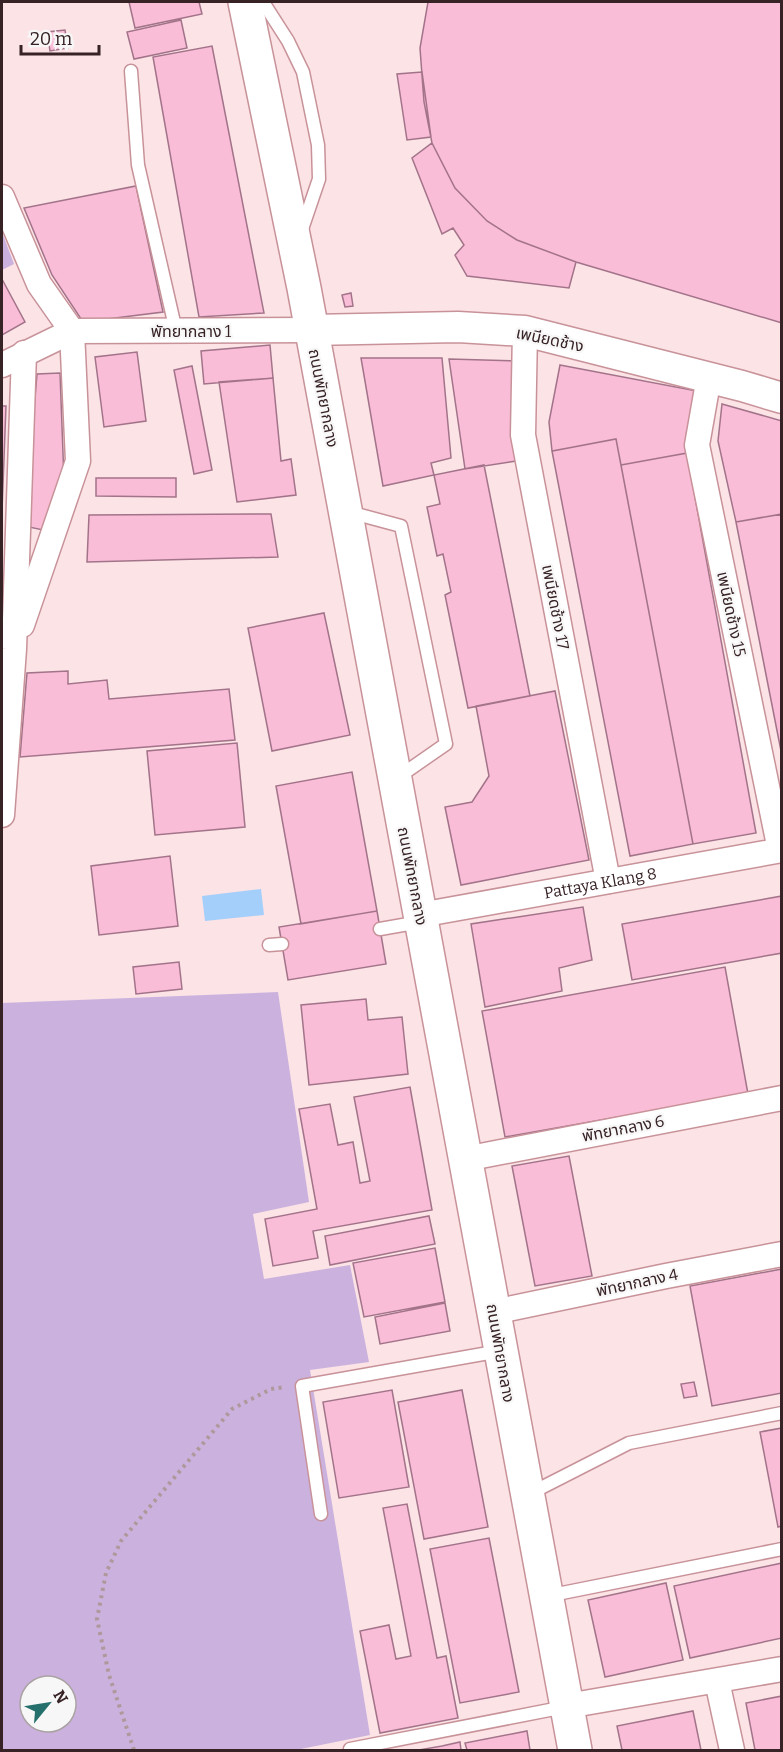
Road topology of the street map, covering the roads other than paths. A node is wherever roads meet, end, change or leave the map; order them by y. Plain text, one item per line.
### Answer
1 (245, 2) edge
2 (263, 2) edge
3 (131, 71) dead end
4 (2, 197) edge
5 (296, 249) junction
6 (311, 330) junction
7 (72, 331) junction
8 (176, 331) junction
9 (525, 331) junction
10 (24, 353) junction
11 (2, 365) edge
12 (709, 377) junction
13 (782, 399) edge
14 (345, 511) junction
15 (14, 649) junction
16 (395, 780) junction
17 (2, 815) edge
18 (781, 850) edge
19 (609, 881) junction
20 (421, 918) junction
21 (380, 928) dead end
22 (282, 944) dead end
23 (269, 945) dead end
24 (782, 1098) edge
25 (465, 1159) junction
26 (782, 1254) edge
27 (494, 1312) junction
28 (501, 1350) junction
29 (782, 1413) edge
30 (528, 1495) junction
31 (321, 1514) dead end
32 (782, 1549) edge
33 (546, 1596) junction
34 (782, 1669) edge
35 (717, 1681) junction
36 (567, 1706) junction
37 (350, 1749) edge
38 (575, 1750) edge
39 (732, 1750) edge

1 - 5 main road, ถนนพัทยากลาง
2 - 5 lane
3 - 8 lane
4 - 7 street
5 - 6 main road, ถนนพัทยากลาง
6 - 8 street, พัทยากลาง 1
6 - 9 street, เพนียดช้าง
6 - 14 main road, ถนนพัทยากลาง
7 - 8 street, พัทยากลาง 1
7 - 10 street
7 - 15 street
9 - 12 street, เพนียดช้าง
9 - 19 street, เพนียดช้าง 17
10 - 11 street
10 - 15 street
12 - 13 street, เพนียดช้าง
12 - 18 street, เพนียดช้าง 15
14 - 16 main road, ถนนพัทยากลาง
14 - 16 lane
15 - 17 street
16 - 20 main road, ถนนพัทยากลาง
18 - 19 street, Pattaya Klang 8
19 - 20 street, Pattaya Klang 8
20 - 21 lane
20 - 25 main road, ถนนพัทยากลาง
22 - 23 lane
24 - 25 street, พัทยากลาง 6
25 - 27 main road, ถนนพัทยากลาง
26 - 27 street, พัทยากลาง 4
27 - 28 main road, ถนนพัทยากลาง
28 - 30 main road, ถนนพัทยากลาง
28 - 31 lane
29 - 30 lane
30 - 33 main road, ถนนพัทยากลาง
32 - 33 lane
33 - 36 main road, ถนนพัทยากลาง
34 - 35 street
35 - 36 street
35 - 39 street
36 - 37 lane
36 - 38 main road, ถนนพัทยากลาง

